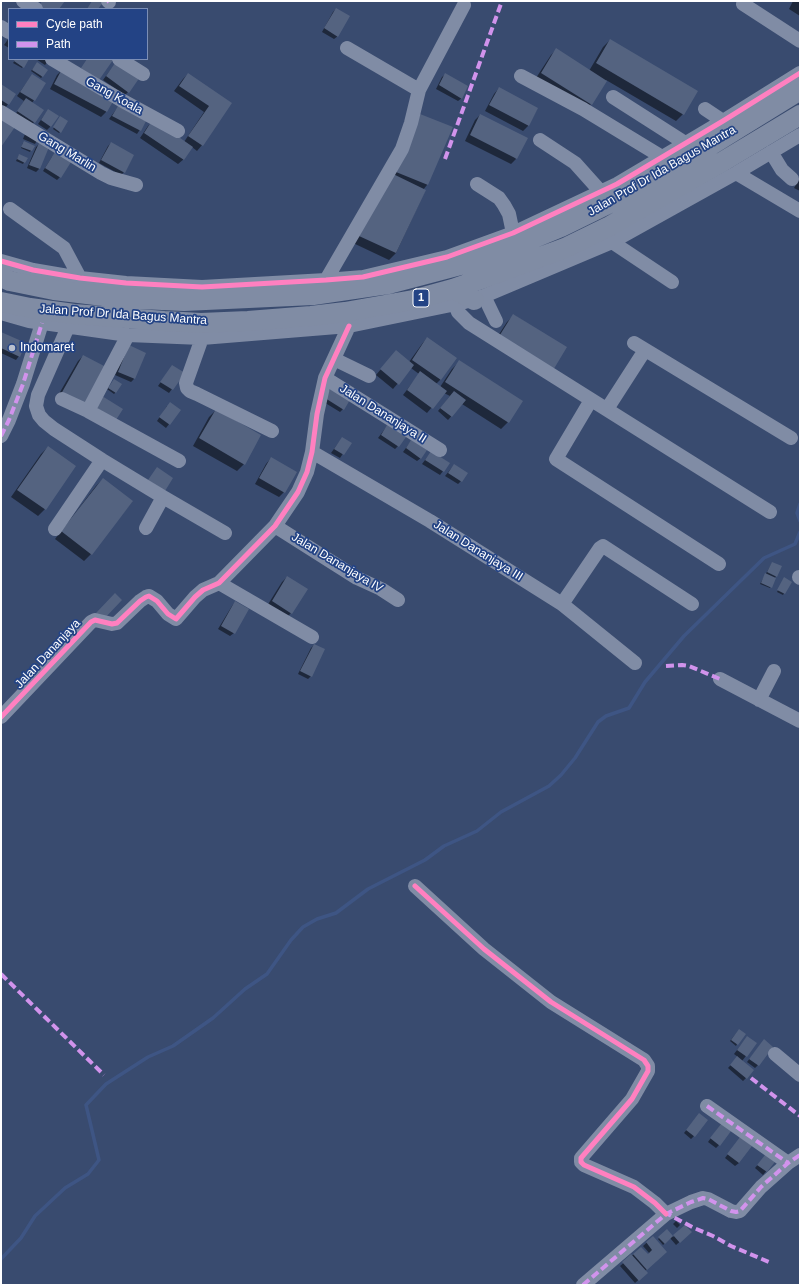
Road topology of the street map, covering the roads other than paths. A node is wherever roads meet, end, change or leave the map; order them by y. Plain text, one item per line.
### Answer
1 (23, 1) edge
2 (743, 4) dead end
3 (464, 5) dead end
4 (34, 8) edge
5 (800, 41) edge
6 (347, 48) dead end
7 (54, 60) edge
8 (121, 60) edge
9 (800, 73) edge
10 (143, 74) dead end
11 (520, 76) dead end
12 (419, 90) junction
13 (800, 90) edge
14 (613, 97) dead end
15 (705, 109) dead end
16 (1, 112) edge
17 (800, 115) edge
18 (723, 121) junction
19 (178, 131) dead end
20 (800, 134) edge
21 (540, 140) dead end
22 (686, 152) junction
23 (772, 152) junction
24 (662, 157) junction
25 (736, 173) junction
26 (696, 177) junction
27 (792, 180) dead end
28 (478, 184) dead end
29 (136, 185) dead end
30 (601, 192) junction
31 (10, 209) dead end
32 (800, 211) edge
33 (513, 233) junction
34 (612, 242) junction
35 (1, 261) edge
36 (449, 262) junction
37 (1, 277) edge
38 (80, 278) junction
39 (326, 280) junction
40 (672, 282) dead end
41 (146, 291) junction
42 (467, 297) junction
43 (1, 302) edge
44 (1, 313) edge
45 (71, 320) junction
46 (496, 321) dead end
47 (42, 323) junction
48 (349, 326) junction
49 (128, 335) junction
50 (202, 338) junction
51 (334, 359) junction
52 (369, 376) dead end
53 (325, 378) junction
54 (62, 399) dead end
55 (591, 400) junction
56 (607, 410) junction
57 (88, 411) junction
58 (272, 431) dead end
59 (1, 436) edge
60 (791, 438) dead end
61 (440, 450) dead end
62 (312, 452) junction
63 (102, 460) junction
64 (179, 461) dead end
65 (163, 498) junction
66 (770, 512) dead end
67 (275, 526) junction
68 (146, 528) dead end
69 (55, 529) dead end
70 (225, 533) dead end
71 (719, 564) dead end
72 (219, 583) junction
73 (398, 600) dead end
74 (562, 604) junction
75 (692, 604) dead end
76 (312, 638) dead end
77 (635, 663) dead end
78 (774, 671) dead end
79 (720, 679) dead end
80 (759, 700) junction
81 (1, 718) edge
82 (800, 721) edge
83 (415, 886) dead end
84 (775, 1054) dead end
85 (800, 1074) edge
86 (707, 1106) dead end
87 (800, 1155) edge
88 (788, 1163) junction
89 (666, 1214) junction
90 (583, 1285) edge

1 - 4 street
2 - 5 street
3 - 12 street
6 - 12 street
7 - 19 street, Gang Koala
8 - 10 street
9 - 18 street
11 - 24 street
12 - 39 street
13 - 22 highway, Jalan Prof Dr Ida Bagus Mantra / 1
14 - 22 street
15 - 18 street
16 - 29 street, Gang Marlin
17 - 26 highway, Jalan Prof Dr Ida Bagus Mantra / 1
18 - 22 street
20 - 23 street
21 - 30 street
22 - 24 street
22 - 26 highway
22 - 36 highway, Jalan Prof Dr Ida Bagus Mantra / 1
23 - 25 street
23 - 27 street
24 - 30 street
25 - 32 street
25 - 34 street
26 - 42 highway, Jalan Prof Dr Ida Bagus Mantra / 1
28 - 33 street
30 - 33 street
31 - 38 street
33 - 36 street
34 - 40 street
34 - 42 street
35 - 38 street
36 - 39 street
36 - 41 highway, Jalan Prof Dr Ida Bagus Mantra / 1
37 - 41 highway, Jalan Prof Dr Ida Bagus Mantra / 1
38 - 41 street
39 - 41 street
42 - 45 highway, Jalan Prof Dr Ida Bagus Mantra / 1
42 - 46 street
42 - 48 street
42 - 55 street
43 - 45 highway, Jalan Prof Dr Ida Bagus Mantra / 1
44 - 47 street
45 - 47 street
45 - 49 street
45 - 63 street
47 - 59 street
48 - 50 street
48 - 51 street, Jalan Dananjaya
49 - 50 street
49 - 57 street
50 - 58 street
51 - 52 street
51 - 53 street, Jalan Dananjaya
53 - 61 street, Jalan Dananjaya II
53 - 62 street, Jalan Dananjaya
54 - 57 street
55 - 56 street
55 - 71 street
56 - 60 street
56 - 66 street
57 - 64 street
62 - 67 street, Jalan Dananjaya
62 - 74 street, Jalan Dananjaya III
63 - 65 street
63 - 69 street
65 - 68 street
65 - 70 street
67 - 72 street, Jalan Dananjaya
67 - 73 street, Jalan Dananjaya IV
72 - 76 street
72 - 81 street, Jalan Dananjaya
74 - 75 street
74 - 77 street, Jalan Dananjaya III
78 - 80 street
79 - 80 street
80 - 82 street
83 - 89 street
84 - 85 street
86 - 88 street
87 - 88 street
88 - 89 street
89 - 90 street

